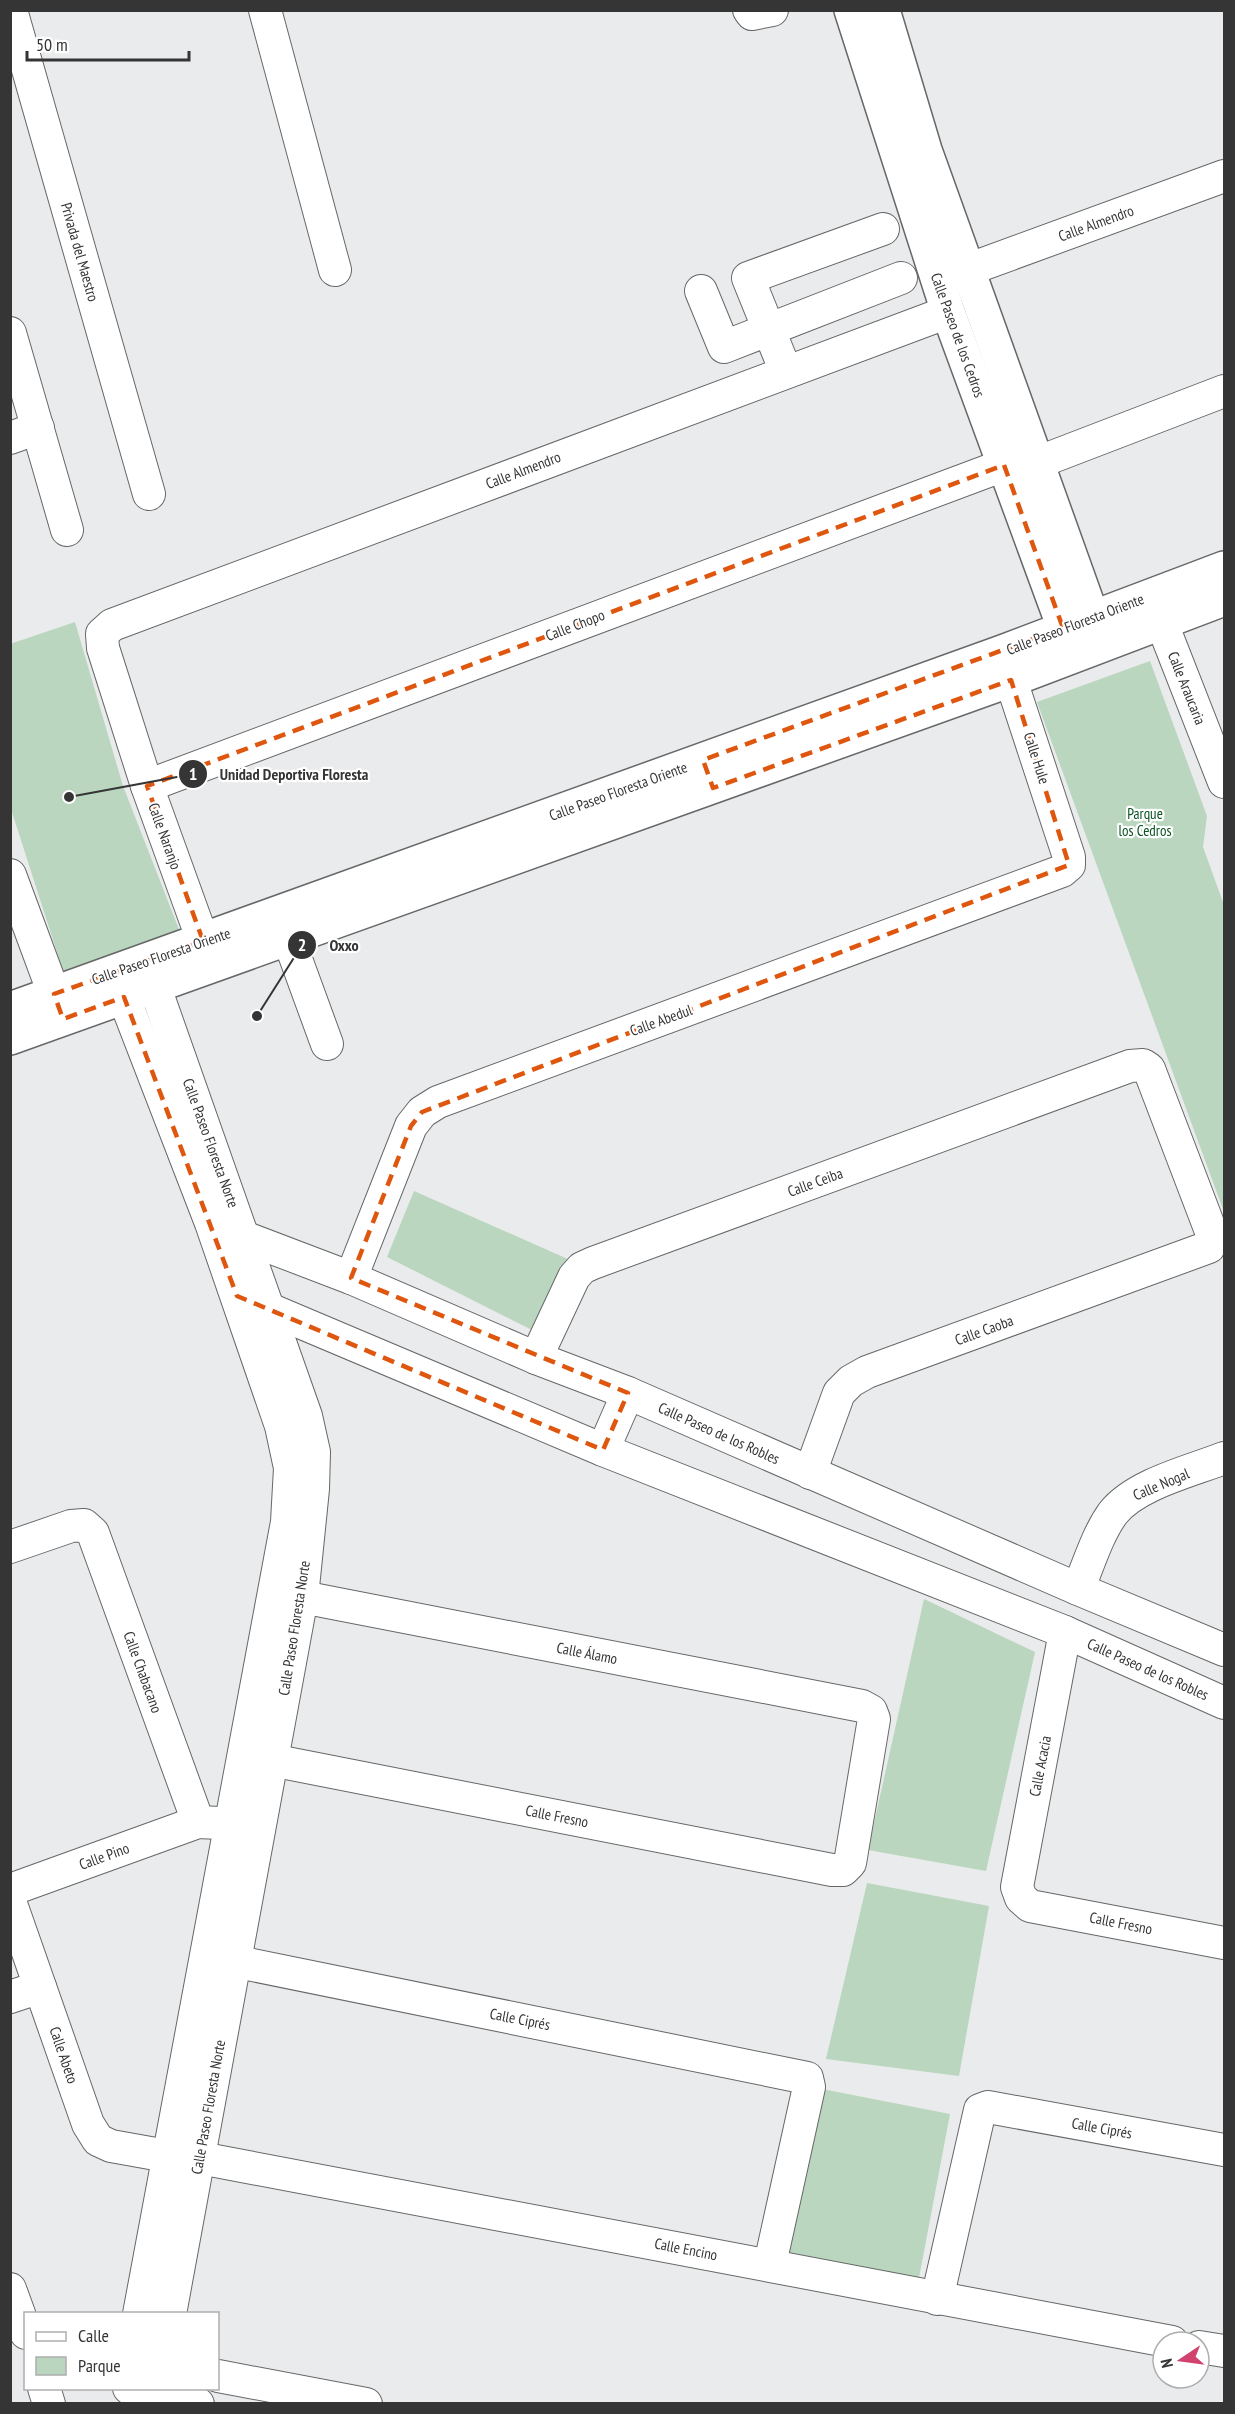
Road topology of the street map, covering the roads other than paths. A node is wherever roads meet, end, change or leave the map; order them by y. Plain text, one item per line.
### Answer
1 (11, 10) edge
2 (265, 10) edge
3 (749, 10) edge
4 (772, 10) edge
5 (851, 10) edge
6 (883, 10) edge
7 (1224, 176) edge
8 (883, 229) dead end
9 (335, 270) dead end
10 (967, 270) junction
11 (901, 279) dead end
12 (701, 291) dead end
13 (948, 312) junction
14 (768, 328) junction
15 (10, 333) edge
16 (786, 372) junction
17 (1009, 383) junction
18 (1224, 392) edge
19 (979, 396) junction
20 (24, 433) edge
21 (1038, 462) junction
22 (1004, 465) junction
23 (149, 494) dead end
24 (67, 530) dead end
25 (1224, 568) edge
26 (1224, 599) edge
27 (1156, 609) junction
28 (102, 634) joint
29 (1083, 636) junction
30 (1006, 666) junction
31 (708, 774) junction
32 (1224, 782) edge
33 (147, 786) junction
34 (1069, 865) joint
35 (10, 875) edge
36 (288, 940) junction
37 (208, 954) junction
38 (151, 975) junction
39 (119, 984) junction
40 (58, 1007) junction
41 (10, 1009) edge
42 (10, 1038) edge
43 (327, 1044) dead end
44 (1143, 1065) joint
45 (211, 1223) junction
46 (244, 1238) junction
47 (351, 1278) junction
48 (237, 1296) junction
49 (271, 1310) junction
50 (536, 1358) junction
51 (628, 1393) junction
52 (603, 1450) junction
53 (1224, 1458) edge
54 (810, 1473) junction
55 (10, 1547) edge
56 (1078, 1589) junction
57 (302, 1597) junction
58 (1065, 1632) junction
59 (1223, 1649) edge
60 (1217, 1699) edge
61 (271, 1760) junction
62 (198, 1822) junction
63 (245, 1827) junction
64 (843, 1870) joint
65 (10, 1890) edge
66 (1021, 1899) joint
67 (10, 1901) edge
68 (1224, 1943) edge
69 (233, 1961) junction
70 (40, 1987) junction
71 (10, 1997) edge
72 (1224, 2150) edge
73 (167, 2156) junction
74 (200, 2158) junction
75 (770, 2264) junction
76 (10, 2289) edge
77 (937, 2299) junction
78 (139, 2312) edge
79 (170, 2312) edge
80 (24, 2328) edge
81 (1151, 2338) edge
82 (219, 2376) edge
83 (148, 2391) edge
84 (198, 2403) edge
85 (366, 2403) edge

1 - 23 street, Privada del Maestro
2 - 9 street
3 - 4 street
5 - 13 main road, Calle Paseo de los Cedros
6 - 10 main road, Calle Paseo de los Cedros
7 - 10 street, Calle Almendro
8 - 14 street
10 - 17 main road, Calle Paseo de los Cedros
11 - 14 street
12 - 14 street
13 - 16 street, Calle Almendro
13 - 19 main road, Calle Paseo de los Cedros
14 - 16 street
15 - 20 street
16 - 28 street, Calle Almendro
17 - 19 street
17 - 21 main road, Calle Paseo de los Cedros
18 - 21 street
19 - 22 main road, Calle Paseo de los Cedros
20 - 24 street
21 - 29 main road, Calle Paseo de los Cedros
22 - 29 main road, Calle Paseo de los Cedros
22 - 33 street, Calle Chopo
25 - 27 main road, Calle Paseo Floresta Oriente
26 - 27 main road, Calle Paseo Floresta Oriente
27 - 29 main road, Calle Paseo Floresta Oriente
27 - 32 street, Calle Araucaria
28 - 33 street, Calle Naranjo
29 - 30 main road, Calle Paseo Floresta Oriente
30 - 31 main road, Calle Paseo Floresta Oriente
30 - 34 street, Calle Hule
31 - 36 main road, Calle Paseo Floresta Oriente
31 - 37 main road, Calle Paseo Floresta Oriente
33 - 37 street, Calle Naranjo
34 - 47 street, Calle Abedul
35 - 40 street
36 - 37 main road, Calle Paseo Floresta Oriente
36 - 43 street
37 - 38 main road, Calle Paseo Floresta Oriente
38 - 39 main road, Calle Paseo Floresta Oriente
38 - 46 street, Calle Paseo Floresta Norte
39 - 40 main road, Calle Paseo Floresta Oriente
39 - 45 street, Calle Paseo Floresta Norte
40 - 41 main road, Calle Paseo Floresta Oriente
40 - 42 main road, Calle Paseo Floresta Oriente
44 - 50 street, Calle Ceiba
44 - 54 street, Calle Caoba
45 - 46 street, Calle Paseo de los Robles
45 - 48 street, Calle Paseo Floresta Norte
46 - 47 street, Calle Paseo de los Robles
46 - 49 street, Calle Paseo Floresta Norte
47 - 50 street, Calle Paseo de los Robles
48 - 49 street, Calle Paseo de los Robles
48 - 63 street, Calle Paseo Floresta Norte
49 - 52 street, Calle Paseo de los Robles
49 - 57 street, Calle Paseo Floresta Norte
50 - 51 street, Calle Paseo de los Robles
51 - 52 street
51 - 54 street, Calle Paseo de los Robles
52 - 58 street, Calle Paseo de los Robles
53 - 56 street, Calle Nogal
54 - 56 street, Calle Paseo de los Robles
55 - 62 street, Calle Chabacano
56 - 59 street, Calle Paseo de los Robles
57 - 61 street, Calle Paseo Floresta Norte
57 - 64 street, Calle Álamo
58 - 60 street, Calle Paseo de los Robles
58 - 66 street, Calle Acacia
59 - 60 street
61 - 63 street, Calle Paseo Floresta Norte
61 - 64 street, Calle Fresno
62 - 63 street
62 - 65 street, Calle Pino
63 - 69 street, Calle Paseo Floresta Norte
63 - 73 street, Calle Paseo Floresta Norte
66 - 68 street, Calle Fresno
67 - 70 street, Calle Abeto
69 - 74 street, Calle Paseo Floresta Norte
69 - 75 street, Calle Ciprés
70 - 71 street
70 - 73 street, Calle Abeto
72 - 77 street, Calle Ciprés
73 - 78 street, Calle Paseo Floresta Norte
74 - 75 street, Calle Encino
74 - 79 street, Calle Paseo Floresta Norte
75 - 77 street, Calle Encino
76 - 80 street
77 - 81 street, Calle Encino
82 - 85 street
83 - 84 street

